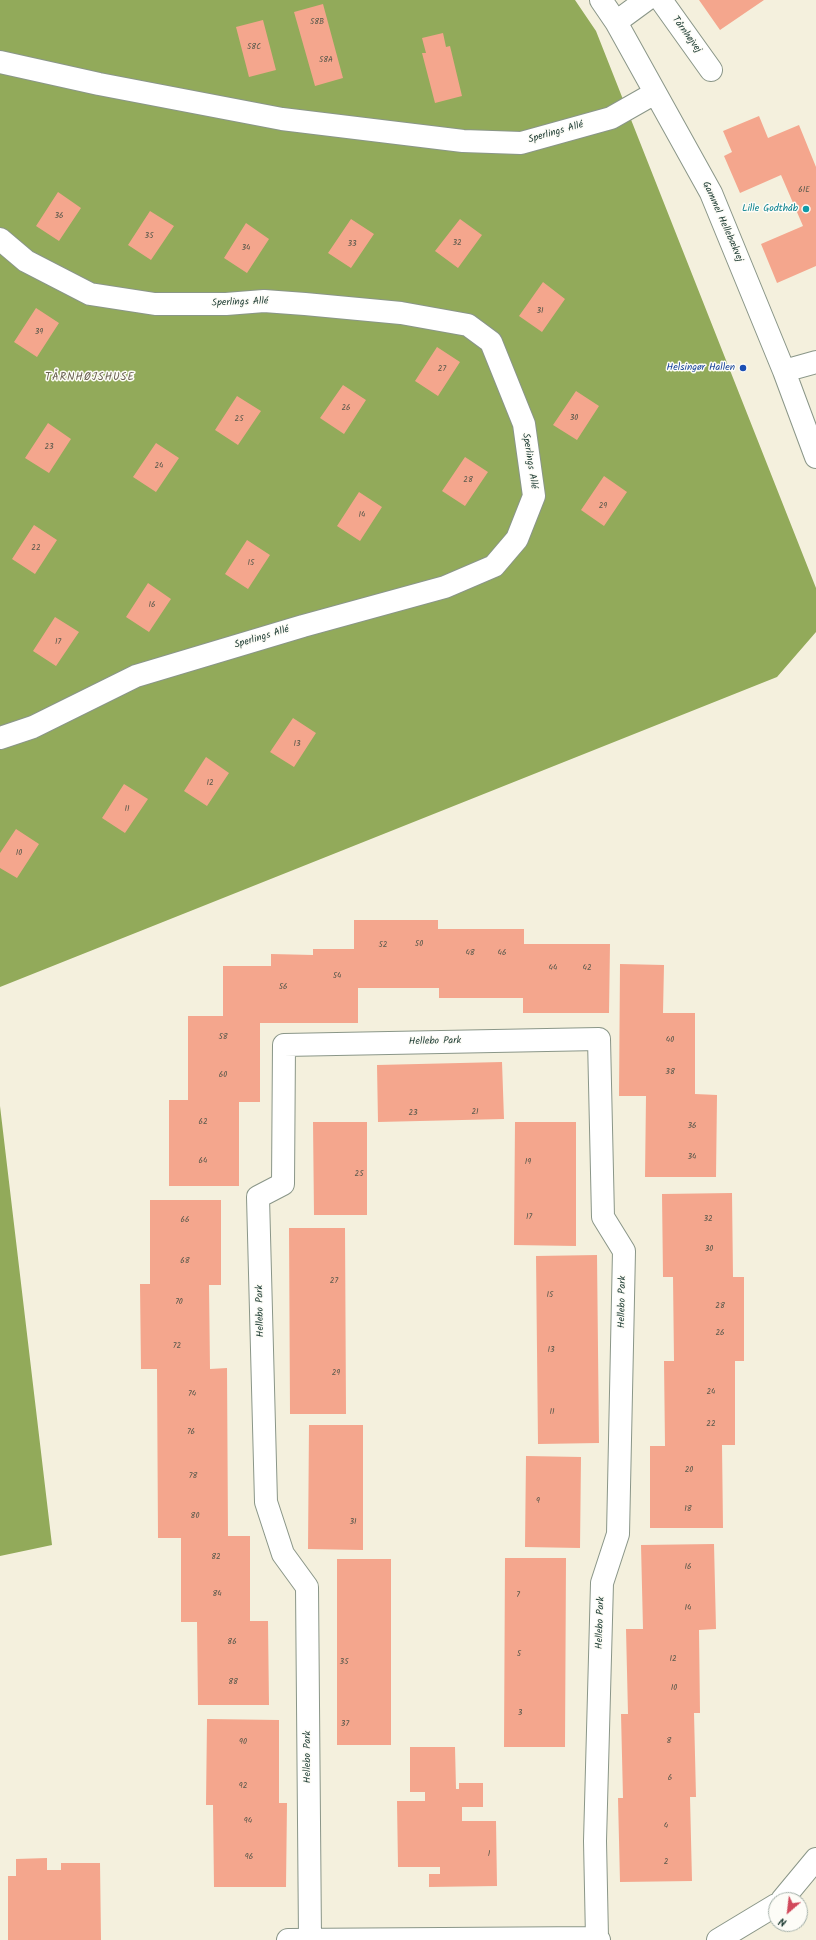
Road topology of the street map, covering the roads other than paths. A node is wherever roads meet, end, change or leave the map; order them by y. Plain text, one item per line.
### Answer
1 (601, 0) edge
2 (646, 0) edge
3 (661, 0) edge
4 (616, 22) junction
5 (0, 62) edge
6 (711, 70) dead end
7 (655, 93) junction
8 (0, 239) edge
9 (816, 362) edge
10 (784, 371) junction
11 (816, 457) edge
12 (0, 738) edge
13 (816, 1859) edge
14 (789, 1892) edge
15 (768, 1910) edge
16 (598, 1939) edge
17 (288, 1940) edge
18 (310, 1940) edge
19 (718, 1940) edge

1 - 4 street, Gammel Hellebækvej
2 - 4 street
3 - 6 street, Tårnhøjvej
4 - 7 street, Gammel Hellebækvej
5 - 7 street, Sperlings Allé
7 - 10 street, Gammel Hellebækvej
8 - 12 street, Sperlings Allé
9 - 10 street
10 - 11 street, Gammel Hellebækvej
13 - 14 street
15 - 19 street
16 - 18 street, Hellebo Park
16 - 18 street, Hellebo Park
17 - 18 street, Hellebo Park

